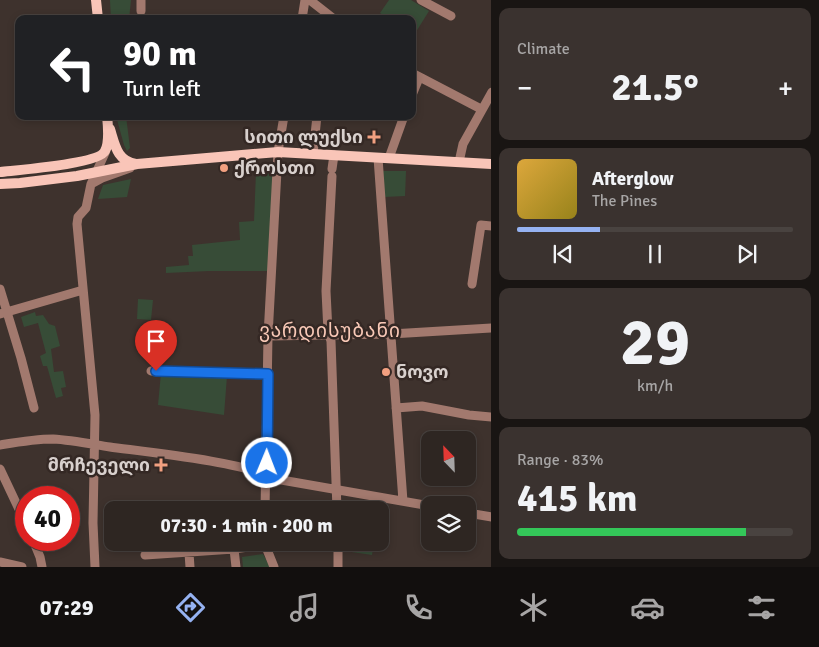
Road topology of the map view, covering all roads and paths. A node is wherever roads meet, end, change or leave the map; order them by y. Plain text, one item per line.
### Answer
1 (96, 0) edge
2 (141, 0) edge
3 (306, 0) edge
4 (421, 0) edge
5 (141, 11) dead end
6 (98, 15) edge
7 (303, 15) edge
8 (329, 15) edge
9 (451, 16) dead end
10 (416, 75) edge
11 (491, 94) edge
12 (481, 109) junction
13 (108, 120) edge
14 (283, 120) edge
15 (317, 120) edge
16 (403, 120) edge
17 (278, 152) junction
18 (105, 153) junction
19 (313, 154) junction
20 (334, 155) junction
21 (378, 158) junction
22 (390, 158) junction
23 (459, 162) junction
24 (137, 164) junction
25 (491, 164) edge
26 (98, 169) junction
27 (0, 172) edge
28 (0, 184) edge
29 (91, 184) junction
30 (491, 226) edge
31 (472, 284) dead end
32 (0, 289) edge
33 (83, 290) junction
34 (3, 313) edge
35 (491, 328) edge
36 (391, 334) junction
37 (268, 336) junction
38 (329, 336) junction
39 (151, 371) dead end
40 (268, 374) junction
41 (34, 408) dead end
42 (396, 408) junction
43 (491, 417) edge
44 (0, 445) edge
45 (0, 469) edge
46 (266, 474) junction
47 (337, 490) junction
48 (15, 501) edge
49 (265, 501) edge
50 (337, 501) edge
51 (403, 501) junction
52 (421, 504) edge
53 (476, 514) edge
54 (491, 516) edge
55 (38, 551) edge
56 (212, 551) edge
57 (234, 551) edge
58 (267, 551) edge
59 (338, 551) edge
60 (190, 553) junction
61 (145, 555) dead end
62 (0, 562) edge
63 (22, 567) edge
64 (42, 567) edge
65 (95, 567) edge
66 (190, 567) edge
67 (236, 567) edge
68 (274, 567) edge
69 (338, 567) edge

1 - 6 main road
2 - 5 street
3 - 7 street
3 - 8 street
4 - 9 street
10 - 12 street
11 - 12 street
12 - 23 street
13 - 18 main road
13 - 24 main road
14 - 17 street
15 - 19 street
16 - 22 street
17 - 19 main road
17 - 24 main road
17 - 37 street
18 - 26 street
18 - 27 main road
19 - 20 main road
20 - 21 main road
20 - 38 street
21 - 22 main road
21 - 36 street
22 - 23 main road
23 - 25 main road
24 - 26 main road
24 - 29 street
26 - 28 main road
26 - 29 street
29 - 33 street
30 - 31 street
32 - 34 street
33 - 34 street
33 - 65 street
34 - 41 street
35 - 36 street
36 - 38 street
36 - 42 street
37 - 38 street
37 - 40 street
38 - 47 street
39 - 40 street
40 - 46 street
42 - 43 street
42 - 51 street
44 - 46 street
45 - 48 street
46 - 47 street
46 - 49 street
47 - 50 street
47 - 51 street
51 - 52 street
53 - 54 street
55 - 64 street
56 - 60 street
57 - 67 street
58 - 68 street
59 - 69 street
60 - 61 street
60 - 66 street
62 - 63 street

